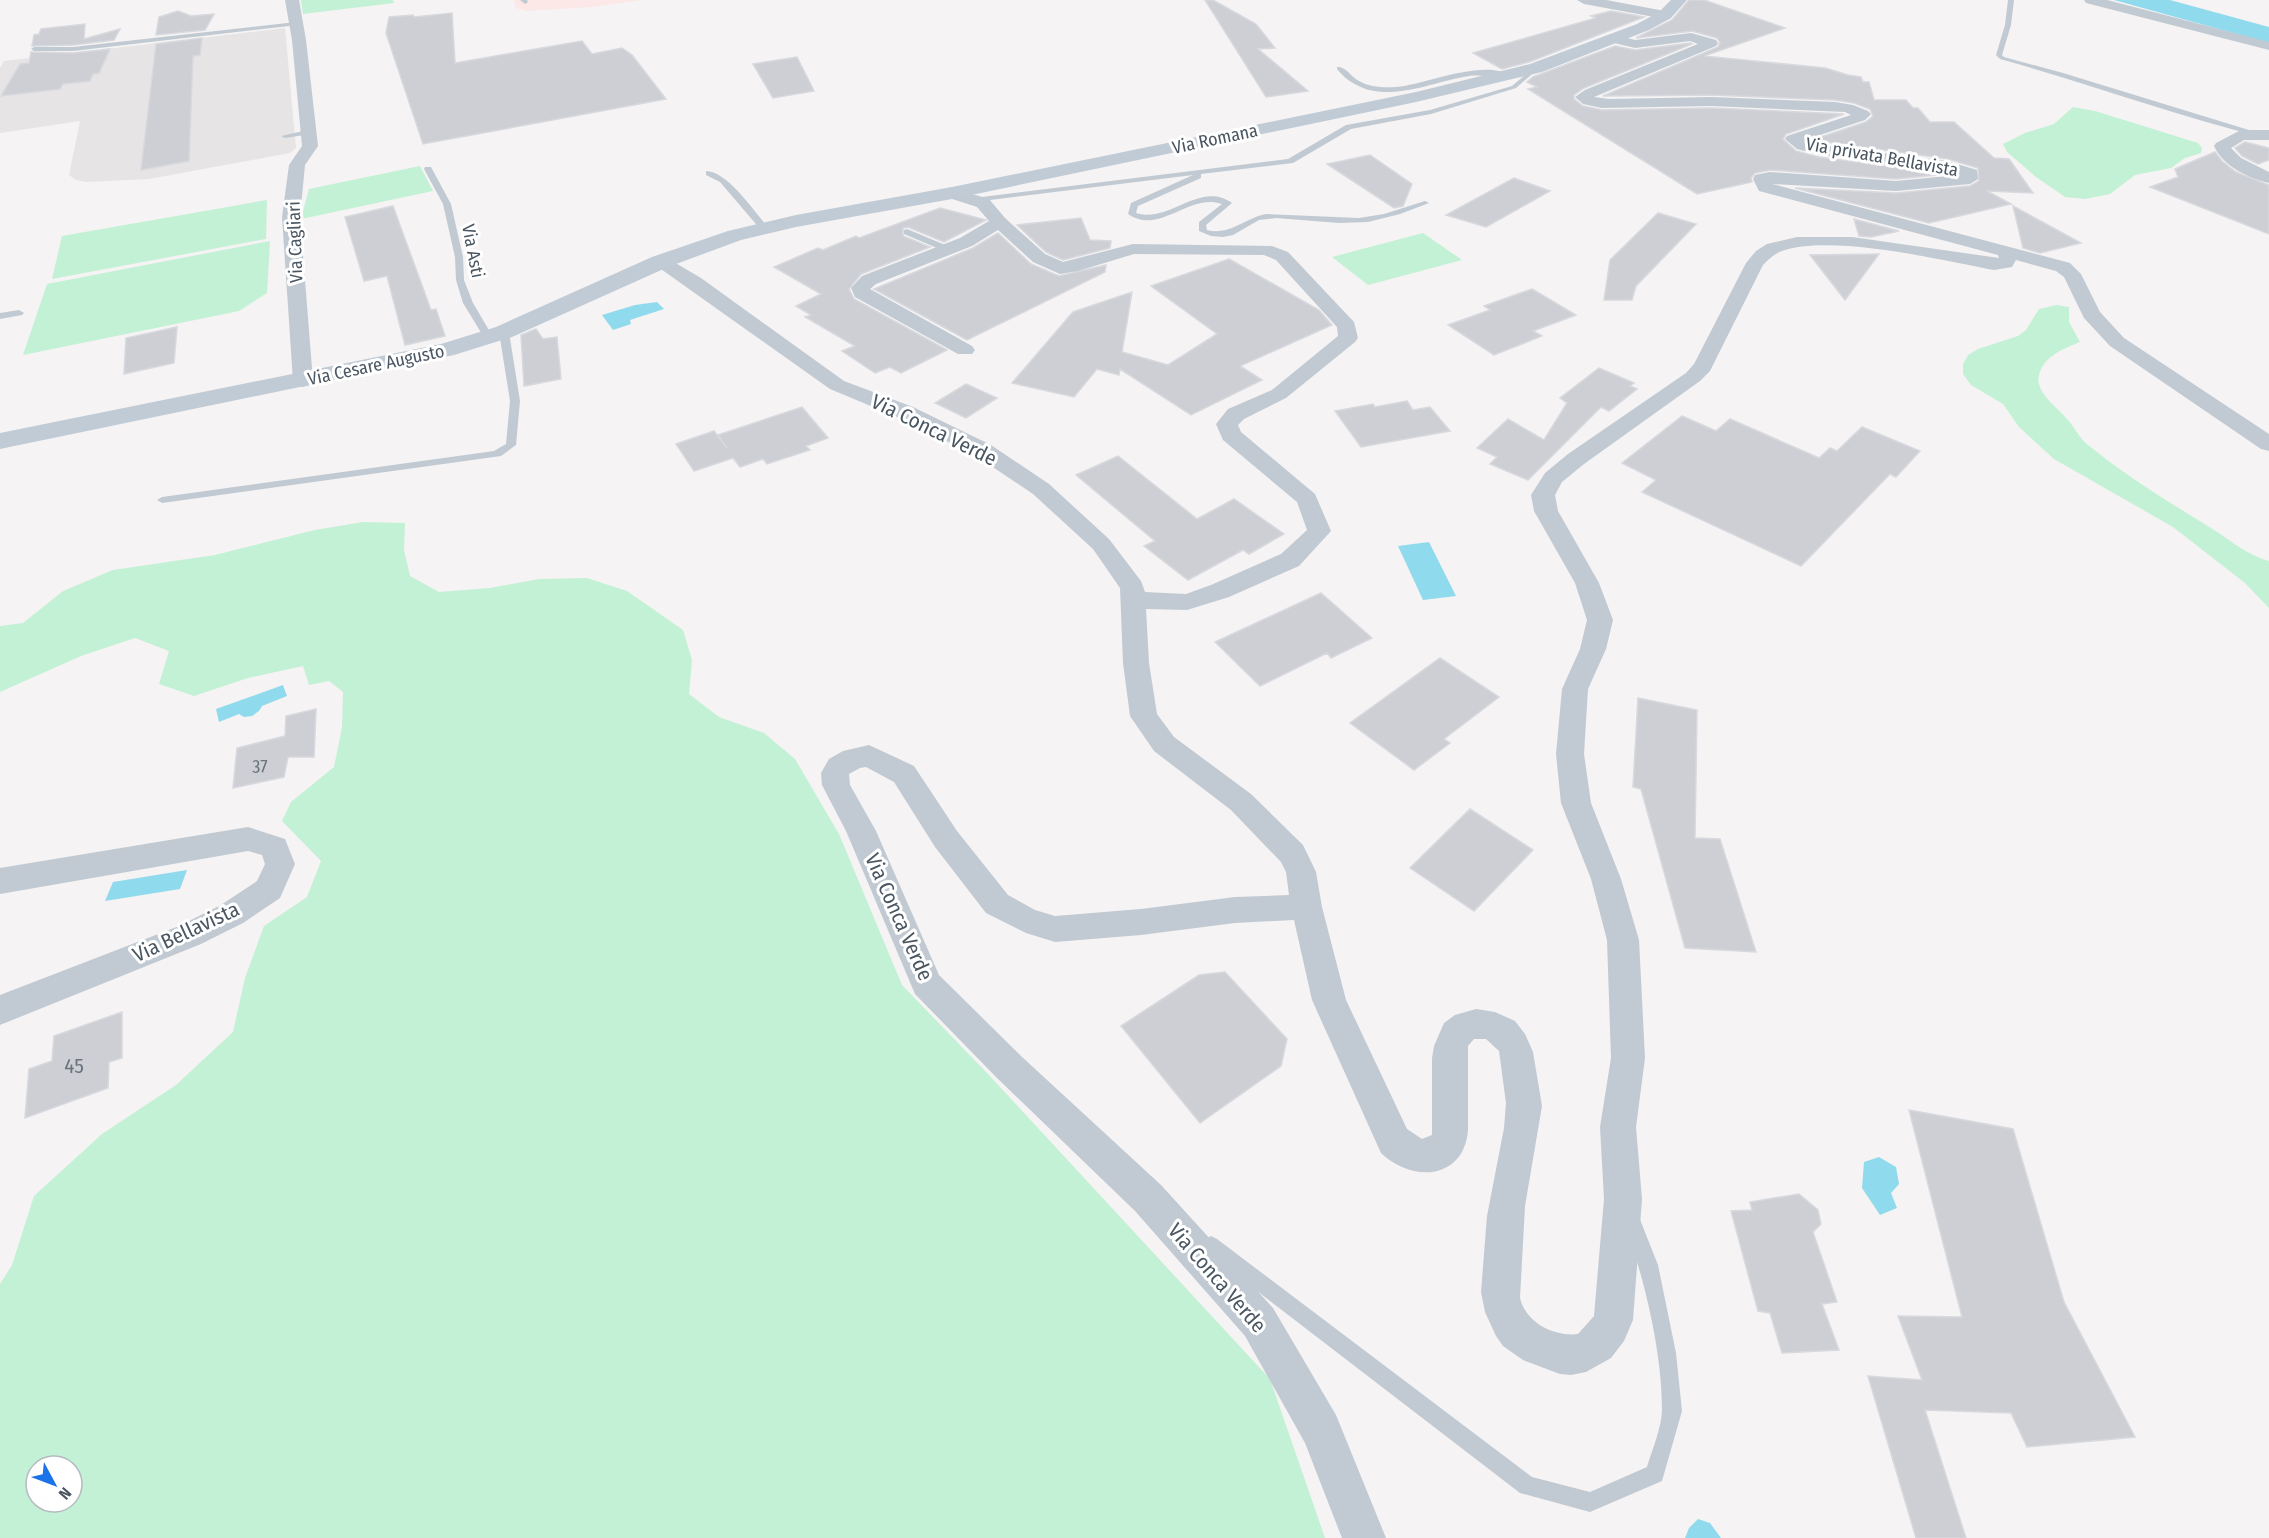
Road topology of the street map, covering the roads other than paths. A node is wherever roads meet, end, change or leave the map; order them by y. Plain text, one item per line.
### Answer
1 (292, 0) edge
2 (1584, 0) edge
3 (1679, 0) edge
4 (2011, 0) edge
5 (2091, 0) edge
6 (1665, 15) junction
7 (296, 24) junction
8 (1615, 39) junction
9 (2269, 46) edge
10 (34, 49) dead end
11 (1339, 68) dead end
12 (1536, 69) junction
13 (1507, 75) junction
14 (308, 132) junction
15 (2264, 134) edge
16 (285, 136) dead end
17 (428, 169) dead end
18 (709, 172) dead end
19 (1201, 172) junction
20 (2269, 178) edge
21 (952, 193) junction
22 (974, 200) junction
23 (1425, 203) dead end
24 (1881, 218) junction
25 (999, 222) junction
26 (764, 228) junction
27 (907, 232) dead end
28 (2001, 232) dead end
29 (735, 235) joint
30 (947, 249) junction
31 (2006, 252) junction
32 (660, 262) junction
33 (19, 313) dead end
34 (0, 316) edge
35 (496, 334) junction
36 (965, 350) dead end
37 (303, 381) junction
38 (0, 441) edge
39 (2269, 444) edge
40 (162, 500) dead end
41 (1132, 600) junction
42 (0, 881) edge
43 (1306, 908) junction
44 (0, 1010) edge
45 (1148, 1198) junction
46 (1623, 1199) junction
47 (1364, 1538) edge

1 - 7 street, Via Cagliari
2 - 6 street
3 - 6 street, Via Romana
4 - 15 lane
5 - 9 street
6 - 8 street, Via Romana
7 - 10 lane
7 - 14 street, Via Cagliari
8 - 12 street, Via Romana
8 - 24 street, Via privata Bellavista
11 - 13 lane
12 - 13 street, Via Romana
12 - 19 lane
13 - 21 street, Via Romana
14 - 16 lane
14 - 37 street, Via Cagliari
15 - 20 street
17 - 35 lane, Via Asti
18 - 26 lane
19 - 22 lane
19 - 23 lane
21 - 22 street
21 - 26 street, Via Romana
22 - 25 street
24 - 28 street, Via privata Bellavista
24 - 31 street, Via privata Bellavista
25 - 30 street
25 - 41 street
26 - 29 street, Via Romana
27 - 30 lane
29 - 32 street, Via Cesare Augusto
30 - 36 street
31 - 39 street, Via privata Bellavista
31 - 46 street, Via Conca Verde
32 - 35 street, Via Cesare Augusto
32 - 41 street, Via Conca Verde
33 - 34 lane
35 - 37 street, Via Cesare Augusto
35 - 40 lane, Via Asti
37 - 38 street, Via Cesare Augusto
41 - 43 street, Via Conca Verde
42 - 44 street, Via Bellavista
43 - 45 street, Via Conca Verde
43 - 46 street, Via Conca Verde
45 - 46 lane
45 - 47 street, Via Conca Verde

